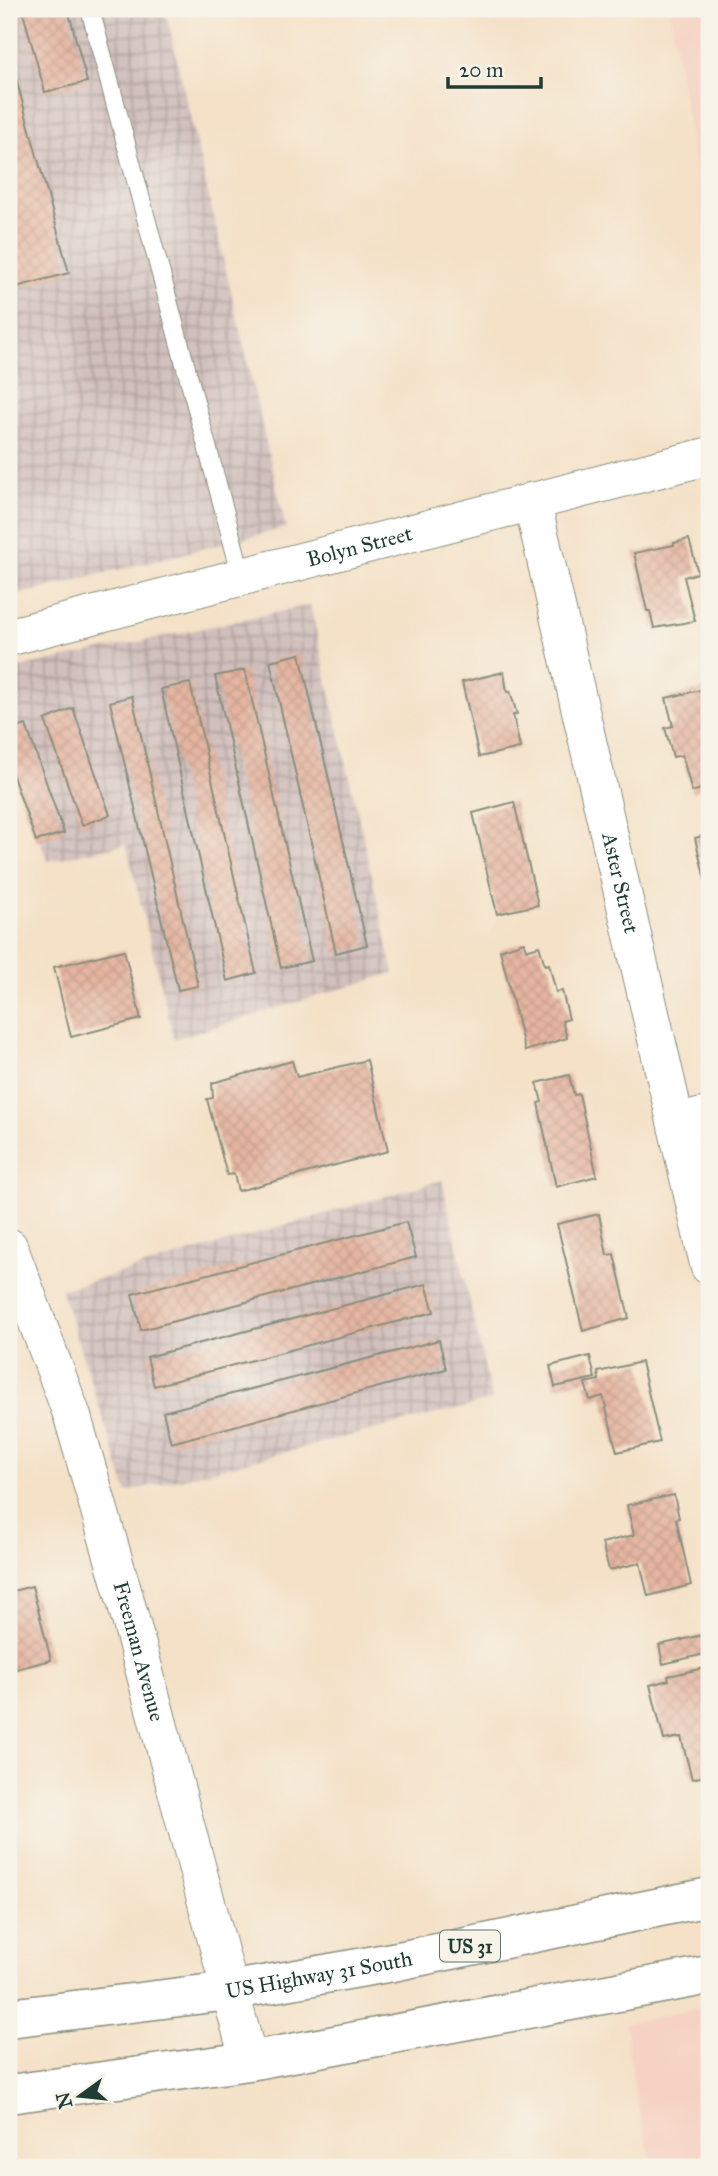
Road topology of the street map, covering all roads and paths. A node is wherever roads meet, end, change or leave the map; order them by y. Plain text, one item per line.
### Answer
1 (90, 9) edge
2 (709, 456) edge
3 (533, 501) junction
4 (242, 577) junction
5 (9, 637) edge
6 (693, 1119) edge
7 (9, 1247) edge
8 (709, 1266) edge
9 (709, 1897) edge
10 (709, 1975) edge
11 (229, 1990) junction
12 (9, 2018) edge
13 (249, 2061) junction
14 (9, 2094) edge

1 - 4 lane
2 - 3 street, Bolyn Street
3 - 4 street, Bolyn Street
3 - 6 street, Aster Street
4 - 5 street, Bolyn Street
6 - 8 street, Aster Street
7 - 11 street, Freeman Avenue
9 - 11 main road, US Highway 31 South / US 31
10 - 13 main road
11 - 12 main road, US Highway 31 South / US 31
11 - 13 street, Freeman Avenue
13 - 14 main road

